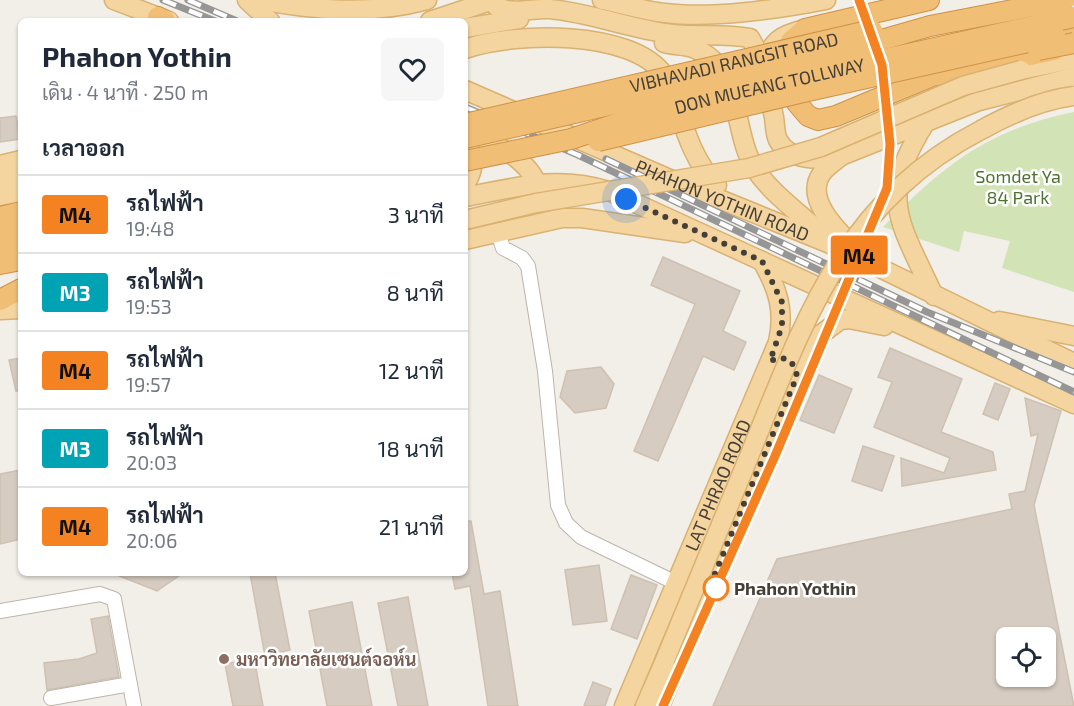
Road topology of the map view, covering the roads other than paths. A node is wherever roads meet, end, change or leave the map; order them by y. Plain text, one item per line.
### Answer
1 (114, 0) edge
2 (249, 0) edge
3 (260, 0) edge
4 (494, 0) edge
5 (602, 0) edge
6 (826, 0) edge
7 (929, 0) edge
8 (1002, 0) edge
9 (1016, 0) edge
10 (1065, 0) edge
11 (419, 2) edge
12 (1074, 17) edge
13 (159, 18) edge
14 (267, 18) edge
15 (294, 18) edge
16 (384, 18) edge
17 (439, 18) edge
18 (930, 26) junction
19 (468, 28) edge
20 (805, 29) junction
21 (1074, 32) edge
22 (715, 36) junction
23 (1074, 44) edge
24 (468, 48) edge
25 (699, 51) junction
26 (1074, 59) edge
27 (762, 62) junction
28 (1074, 77) edge
29 (468, 91) edge
30 (1074, 96) edge
31 (927, 120) junction
32 (468, 122) edge
33 (468, 131) edge
34 (468, 138) edge
35 (571, 139) junction
36 (468, 146) edge
37 (841, 156) junction
38 (468, 160) edge
39 (18, 161) edge
40 (0, 165) edge
41 (468, 173) edge
42 (18, 177) edge
43 (468, 178) edge
44 (0, 181) edge
45 (537, 183) junction
46 (505, 189) junction
47 (18, 193) edge
48 (0, 196) edge
49 (468, 196) edge
50 (735, 204) junction
51 (536, 208) junction
52 (18, 213) edge
53 (0, 217) edge
54 (562, 218) junction
55 (468, 219) edge
56 (18, 227) edge
57 (0, 231) edge
58 (505, 231) junction
59 (706, 236) junction
60 (468, 239) edge
61 (18, 243) edge
62 (835, 246) junction
63 (5, 258) edge
64 (762, 261) junction
65 (872, 264) junction
66 (18, 291) edge
67 (18, 296) edge
68 (934, 296) junction
69 (0, 300) edge
70 (18, 309) edge
71 (0, 310) edge
72 (979, 318) junction
73 (915, 333) junction
74 (1074, 336) edge
75 (770, 361) junction
76 (1074, 363) edge
77 (797, 376) junction
78 (1074, 404) edge
79 (676, 583) junction
80 (0, 610) edge
81 (130, 684) junction
82 (51, 698) dead end
83 (134, 706) edge
84 (624, 706) edge
85 (645, 706) edge
86 (660, 706) edge

1 - 13 main road
2 - 14 main road
2 - 15 main road
3 - 11 main road
4 - 17 main road
4 - 22 main road
5 - 6 main road
7 - 20 highway
8 - 32 highway, VIBHAVADI RANGSIT ROAD, bridge
9 - 18 highway, bridge
10 - 18 highway, DON MUEANG TOLLWAY, bridge
11 - 16 main road
12 - 35 highway, DON MUEANG TOLLWAY, bridge
18 - 34 highway, DON MUEANG TOLLWAY, bridge
19 - 25 main road
20 - 23 highway
20 - 27 main road
21 - 41 highway, bridge
22 - 25 main road
22 - 27 main road
23 - 35 highway, bridge
24 - 50 main road
25 - 62 main road
26 - 55 main road, bridge
27 - 37 main road
28 - 31 main road
29 - 50 main road, PHAHON YOTHIN ROAD
30 - 85 main road, bridge
31 - 37 main road
31 - 68 main road
33 - 45 main road
35 - 38 highway, DON MUEANG TOLLWAY, bridge
36 - 43 main road
37 - 65 main road
39 - 40 main road
42 - 44 main road
45 - 46 main road, PHAHON YOTHIN ROAD
45 - 51 main road
45 - 59 main road, PHAHON YOTHIN ROAD
46 - 49 main road, PHAHON YOTHIN ROAD
46 - 51 main road
47 - 48 main road
50 - 62 main road, PHAHON YOTHIN ROAD
51 - 54 main road
51 - 58 main road
52 - 53 highway
54 - 58 main road
54 - 59 main road
56 - 57 highway
58 - 60 main road
58 - 79 street
59 - 64 main road, PHAHON YOTHIN ROAD
61 - 63 highway
62 - 65 main road, PHAHON YOTHIN ROAD
64 - 73 main road, PHAHON YOTHIN ROAD
64 - 75 main road, LAT PHRAO ROAD
65 - 68 main road, PHAHON YOTHIN ROAD
66 - 69 highway
67 - 69 main road
68 - 72 main road, PHAHON YOTHIN ROAD
70 - 71 main road
72 - 74 main road
72 - 76 main road, PHAHON YOTHIN ROAD
73 - 77 main road, LAT PHRAO ROAD
73 - 78 main road, PHAHON YOTHIN ROAD
75 - 77 main road
75 - 79 main road, LAT PHRAO ROAD
77 - 86 main road, LAT PHRAO ROAD
79 - 84 main road, LAT PHRAO ROAD
80 - 81 street
81 - 82 street
81 - 83 street

